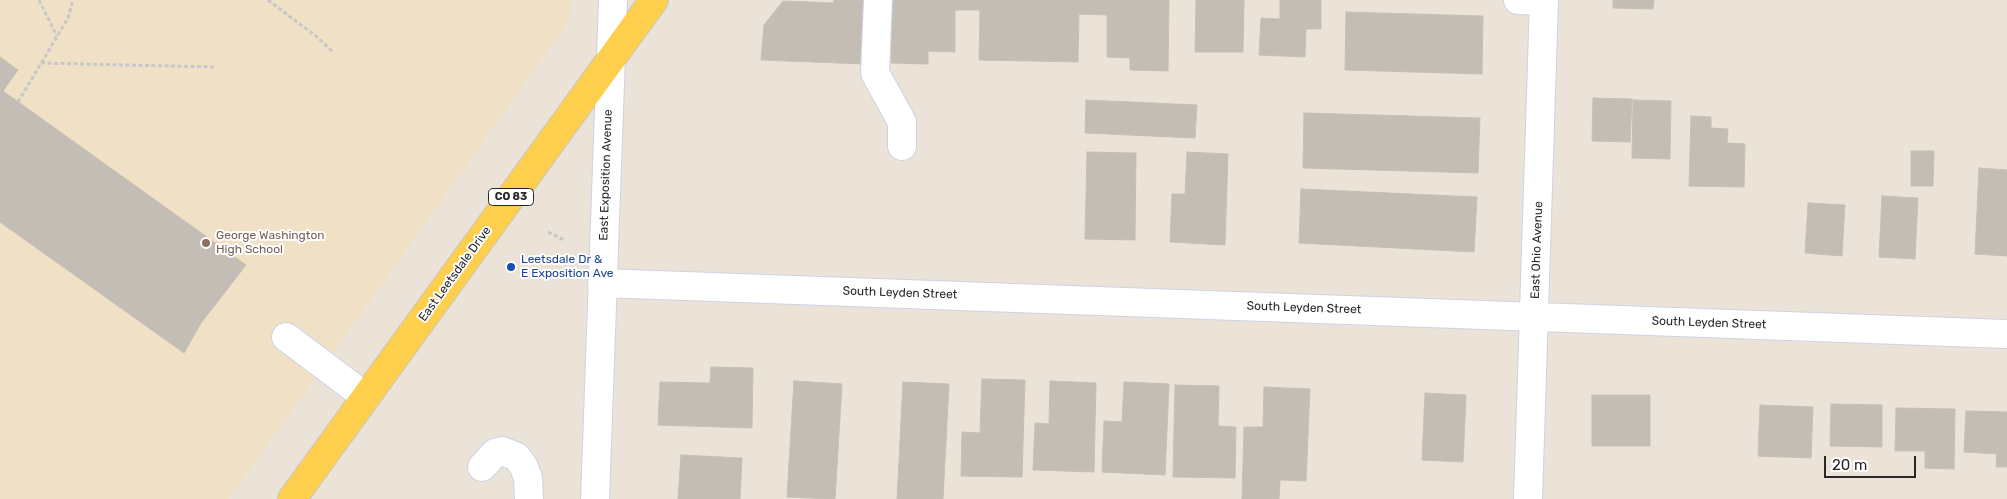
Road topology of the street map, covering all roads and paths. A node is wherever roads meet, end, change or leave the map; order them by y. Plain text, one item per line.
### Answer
1 (39, 0) edge
2 (73, 0) edge
3 (268, 0) edge
4 (613, 0) edge
5 (654, 0) edge
6 (878, 0) edge
7 (1535, 0) edge
8 (57, 36) junction
9 (334, 52) dead end
10 (611, 58) junction
11 (41, 63) junction
12 (214, 67) dead end
13 (18, 102) dead end
14 (902, 146) dead end
15 (548, 232) dead end
16 (564, 240) dead end
17 (602, 283) junction
18 (1534, 316) junction
19 (2007, 334) edge
20 (286, 337) dead end
21 (366, 397) junction
22 (482, 467) dead end
23 (292, 499) edge
24 (529, 499) edge
25 (595, 499) edge
26 (1528, 499) edge

1 - 8 path
2 - 8 path
3 - 9 path
4 - 10 street, East Exposition Avenue
5 - 10 main road, East Leetsdale Drive / CO 83
6 - 14 street
7 - 18 street, East Ohio Avenue
8 - 11 path
10 - 17 street, East Exposition Avenue
10 - 21 main road, East Leetsdale Drive / CO 83
11 - 12 path
11 - 13 path
15 - 16 path
17 - 18 street, South Leyden Street
17 - 25 street, East Exposition Avenue
18 - 19 street, South Leyden Street
18 - 26 street, East Ohio Avenue
20 - 21 street
21 - 23 main road, East Leetsdale Drive / CO 83
22 - 24 street

